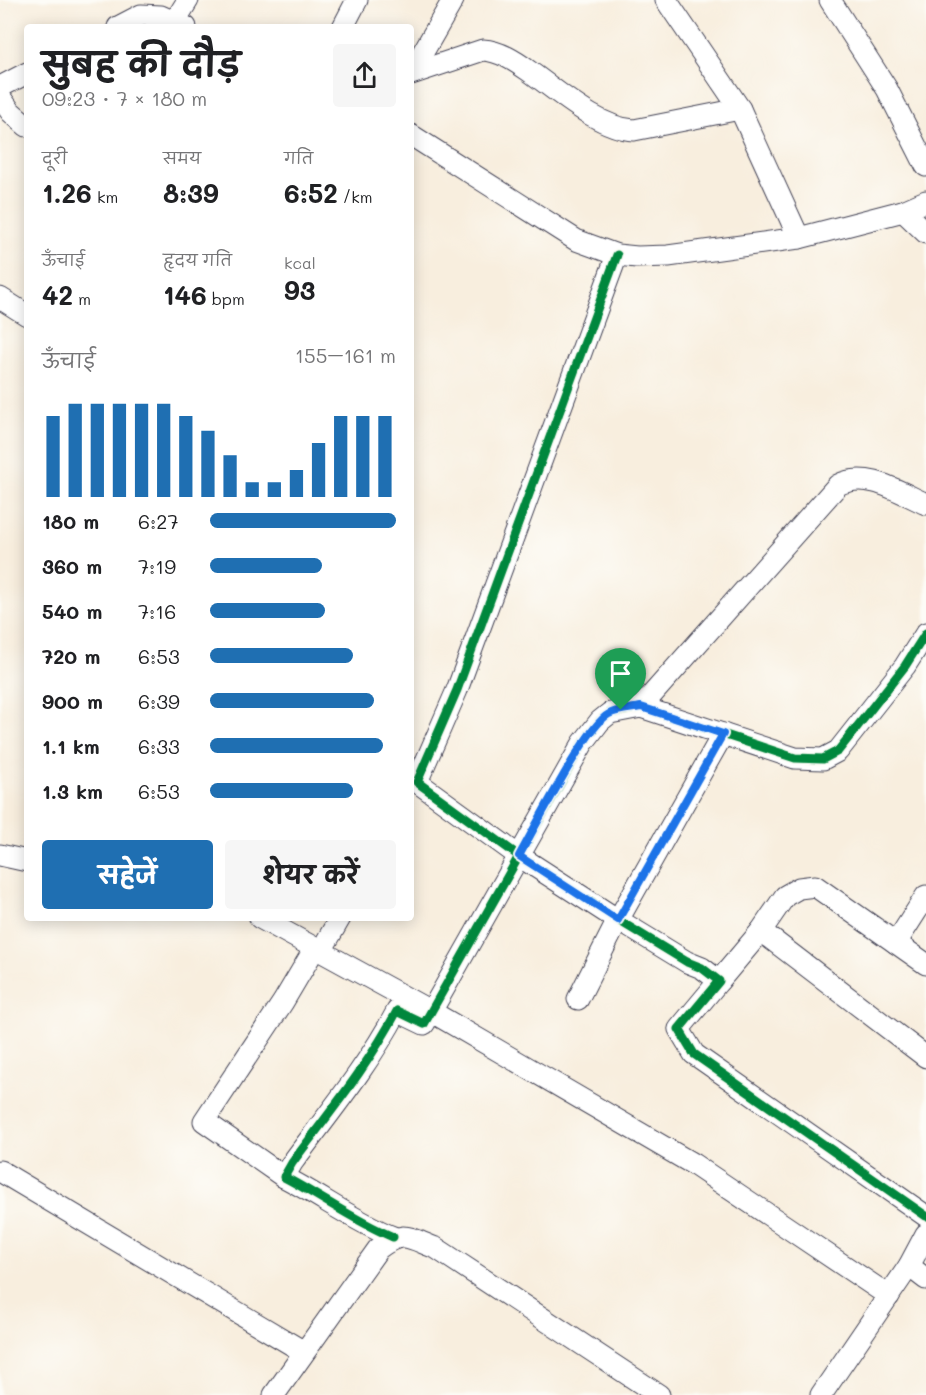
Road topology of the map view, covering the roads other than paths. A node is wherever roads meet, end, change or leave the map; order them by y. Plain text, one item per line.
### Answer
1 (188, 0) edge
2 (357, 0) edge
3 (453, 0) edge
4 (666, 0) edge
5 (831, 0) edge
6 (124, 24) edge
7 (181, 24) edge
8 (345, 24) edge
9 (414, 68) edge
10 (414, 72) edge
11 (24, 75) edge
12 (0, 87) edge
13 (0, 97) edge
14 (740, 108) junction
15 (24, 123) edge
16 (414, 137) edge
17 (926, 166) edge
18 (926, 201) edge
19 (903, 211) junction
20 (926, 233) edge
21 (799, 238) junction
22 (617, 255) junction
23 (0, 298) edge
24 (24, 313) edge
25 (926, 504) edge
26 (926, 633) edge
27 (641, 707) junction
28 (723, 734) junction
29 (414, 787) edge
30 (0, 855) edge
31 (519, 856) junction
32 (24, 860) edge
33 (926, 897) edge
34 (618, 920) junction
35 (265, 921) edge
36 (338, 921) edge
37 (761, 931) junction
38 (896, 943) junction
39 (318, 950) junction
40 (926, 964) edge
41 (719, 981) junction
42 (578, 999) dead end
43 (432, 1012) junction
44 (926, 1057) edge
45 (0, 1171) edge
46 (284, 1177) junction
47 (926, 1216) edge
48 (926, 1234) edge
49 (393, 1237) junction
50 (909, 1266) junction
51 (926, 1279) edge
52 (889, 1296) junction
53 (304, 1352) junction
54 (274, 1395) edge
55 (659, 1395) edge
56 (821, 1395) edge

1 - 7 street
2 - 8 street
3 - 9 street
4 - 14 street
5 - 17 street
6 - 7 street
10 - 14 street
11 - 12 street
13 - 15 street
14 - 21 street
16 - 22 street
18 - 19 street
19 - 20 street
19 - 21 street
21 - 22 street
22 - 29 street
23 - 24 street
25 - 27 street
26 - 28 street
27 - 28 street
27 - 31 street
28 - 34 street
29 - 31 street
30 - 32 street
31 - 34 street
31 - 43 street
33 - 38 street
34 - 41 street
34 - 42 street
35 - 39 street
36 - 39 street
37 - 38 street
37 - 41 street
37 - 44 street
38 - 40 street
39 - 43 street
39 - 46 street
41 - 47 street
43 - 46 street
43 - 52 street
45 - 53 street
46 - 49 street
48 - 50 street
49 - 53 street
49 - 55 street
50 - 51 street
50 - 52 street
52 - 56 street
53 - 54 street

